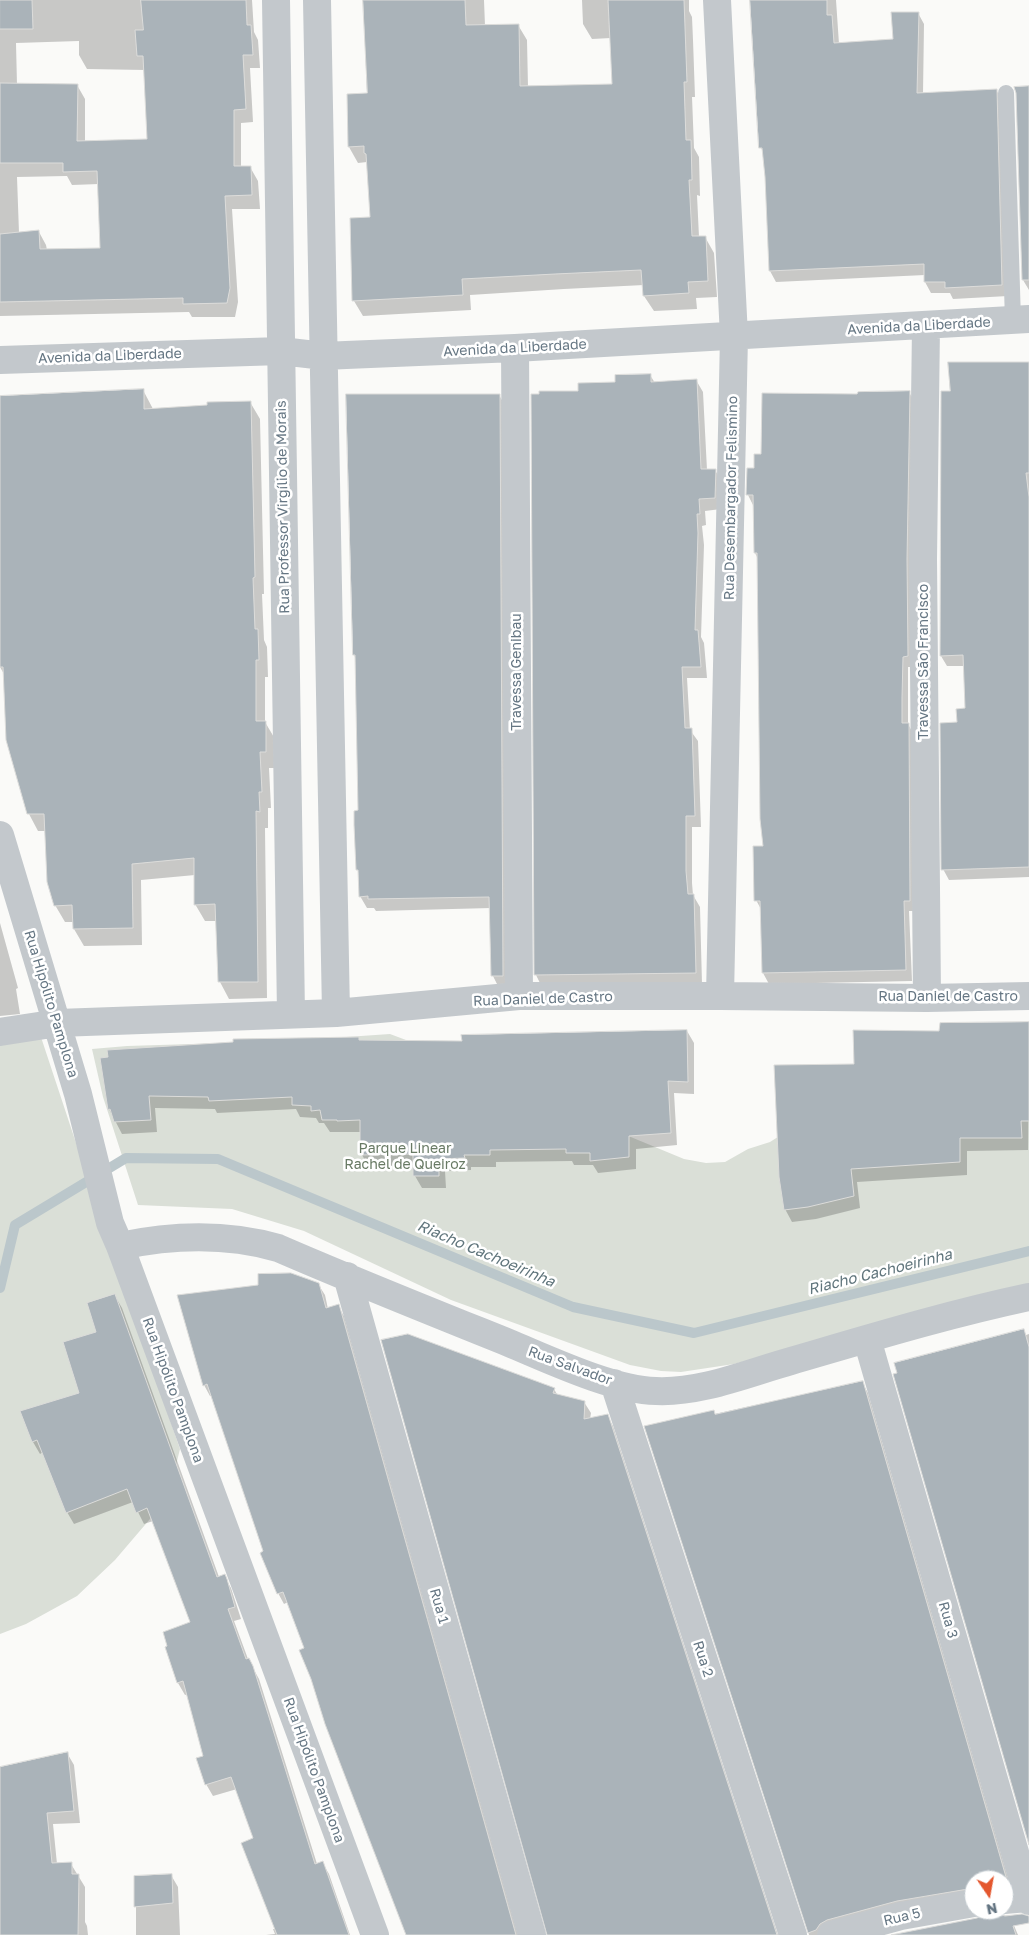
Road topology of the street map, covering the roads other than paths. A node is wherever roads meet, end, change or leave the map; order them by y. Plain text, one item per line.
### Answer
1 (276, 0) edge
2 (316, 0) edge
3 (717, 0) edge
4 (277, 54) junction
5 (318, 55) junction
6 (1006, 93) dead end
7 (1021, 320) edge
8 (926, 326) junction
9 (734, 336) junction
10 (515, 348) junction
11 (281, 351) junction
12 (324, 356) junction
13 (0, 360) edge
14 (0, 836) edge
15 (519, 996) junction
16 (720, 996) junction
17 (1029, 996) edge
18 (927, 998) junction
19 (336, 1013) junction
20 (291, 1014) junction
21 (58, 1024) junction
22 (0, 1032) edge
23 (115, 1235) junction
24 (347, 1276) junction
25 (1029, 1297) edge
26 (867, 1339) junction
27 (614, 1383) junction
28 (1023, 1899) edge
29 (964, 1905) edge
30 (375, 1935) edge
31 (532, 1935) edge
32 (792, 1935) edge
33 (831, 1935) edge

1 - 4 street, Rua Professor Virgílio de Morais
2 - 5 street
3 - 9 street, Rua Desembargador Felismino
4 - 5 street
4 - 11 street, Rua Professor Virgílio de Morais
5 - 12 street
6 - 7 lane
7 - 8 street, Avenida da Liberdade
8 - 9 street, Avenida da Liberdade
8 - 18 street, Travessa São Francisco
9 - 10 street, Avenida da Liberdade
9 - 16 street, Rua Desembargador Felismino
10 - 12 street, Avenida da Liberdade
10 - 15 street, Travessa Genibau
11 - 12 street, Avenida da Liberdade
11 - 13 street, Avenida da Liberdade
11 - 20 street, Rua Professor Virgílio de Morais
12 - 19 street
14 - 21 street, Rua Hipólito Pamplona
15 - 16 street, Rua Daniel de Castro
15 - 19 street, Rua Daniel de Castro
16 - 18 street, Rua Daniel de Castro
17 - 18 street, Rua Daniel de Castro
19 - 20 street, Rua Daniel de Castro
20 - 21 street, Rua Daniel de Castro
21 - 22 street, Rua Daniel de Castro
21 - 23 street, Rua Hipólito Pamplona
23 - 24 street, Rua Salvador
23 - 30 street, Rua Hipólito Pamplona
24 - 27 street, Rua Salvador
24 - 31 street, Rua 1
25 - 26 street, Rua Salvador
26 - 27 street, Rua Salvador
26 - 28 street, Rua 3
27 - 32 street, Rua 2
29 - 33 street, Rua 5

